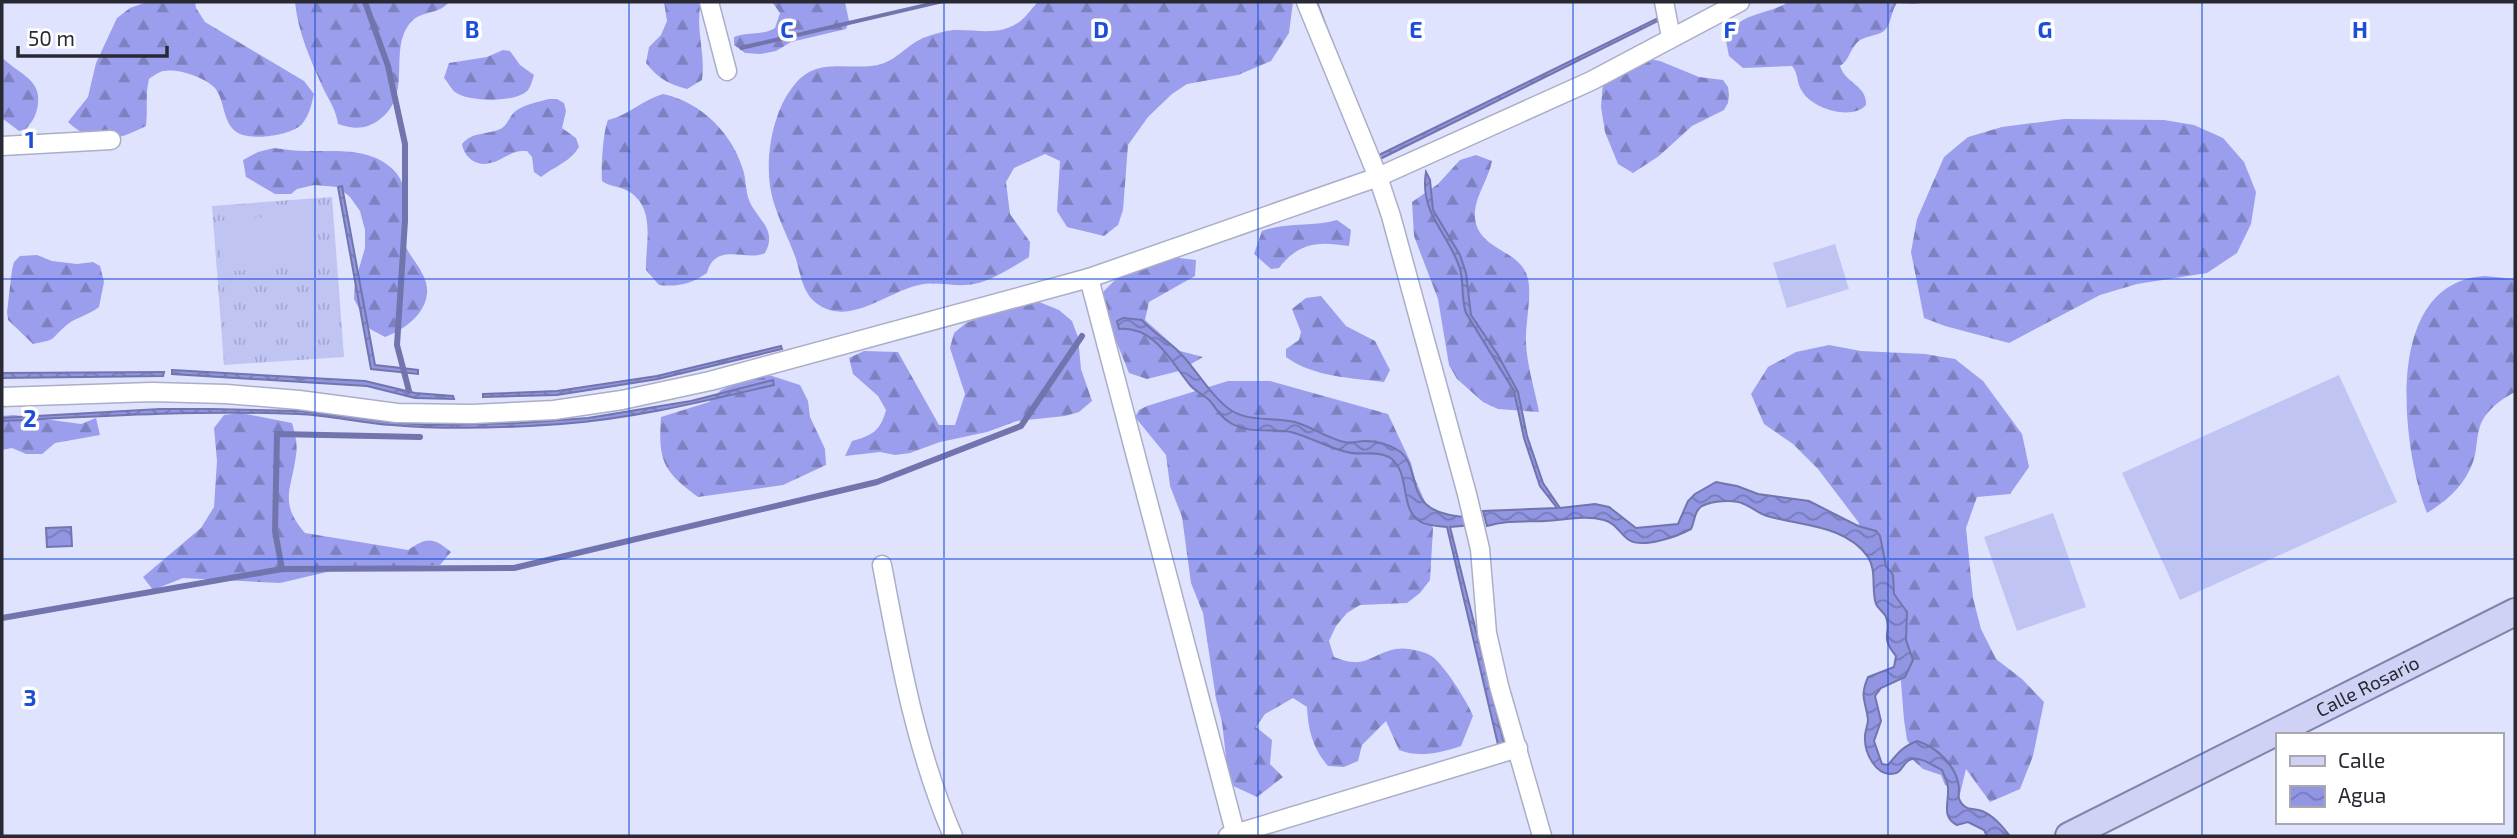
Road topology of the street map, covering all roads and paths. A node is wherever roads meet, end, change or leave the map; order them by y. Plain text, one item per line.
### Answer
1 (709, 2) edge
2 (1306, 2) edge
3 (1664, 2) edge
4 (1740, 2) edge
5 (1671, 37) junction
6 (727, 71) dead end
7 (111, 140) dead end
8 (2, 146) edge
9 (1378, 177) junction
10 (1089, 278) junction
11 (2, 397) edge
12 (882, 565) dead end
13 (2515, 612) edge
14 (1518, 748) junction
15 (953, 836) edge
16 (1233, 836) edge
17 (1542, 836) edge
18 (2069, 836) edge

1 - 6 street
2 - 9 street
3 - 5 street
4 - 5 street
5 - 9 street
7 - 8 street
9 - 10 street
9 - 14 street
10 - 11 street
10 - 16 street
12 - 15 street
13 - 18 main road, Calle Rosario
14 - 16 street
14 - 17 street

